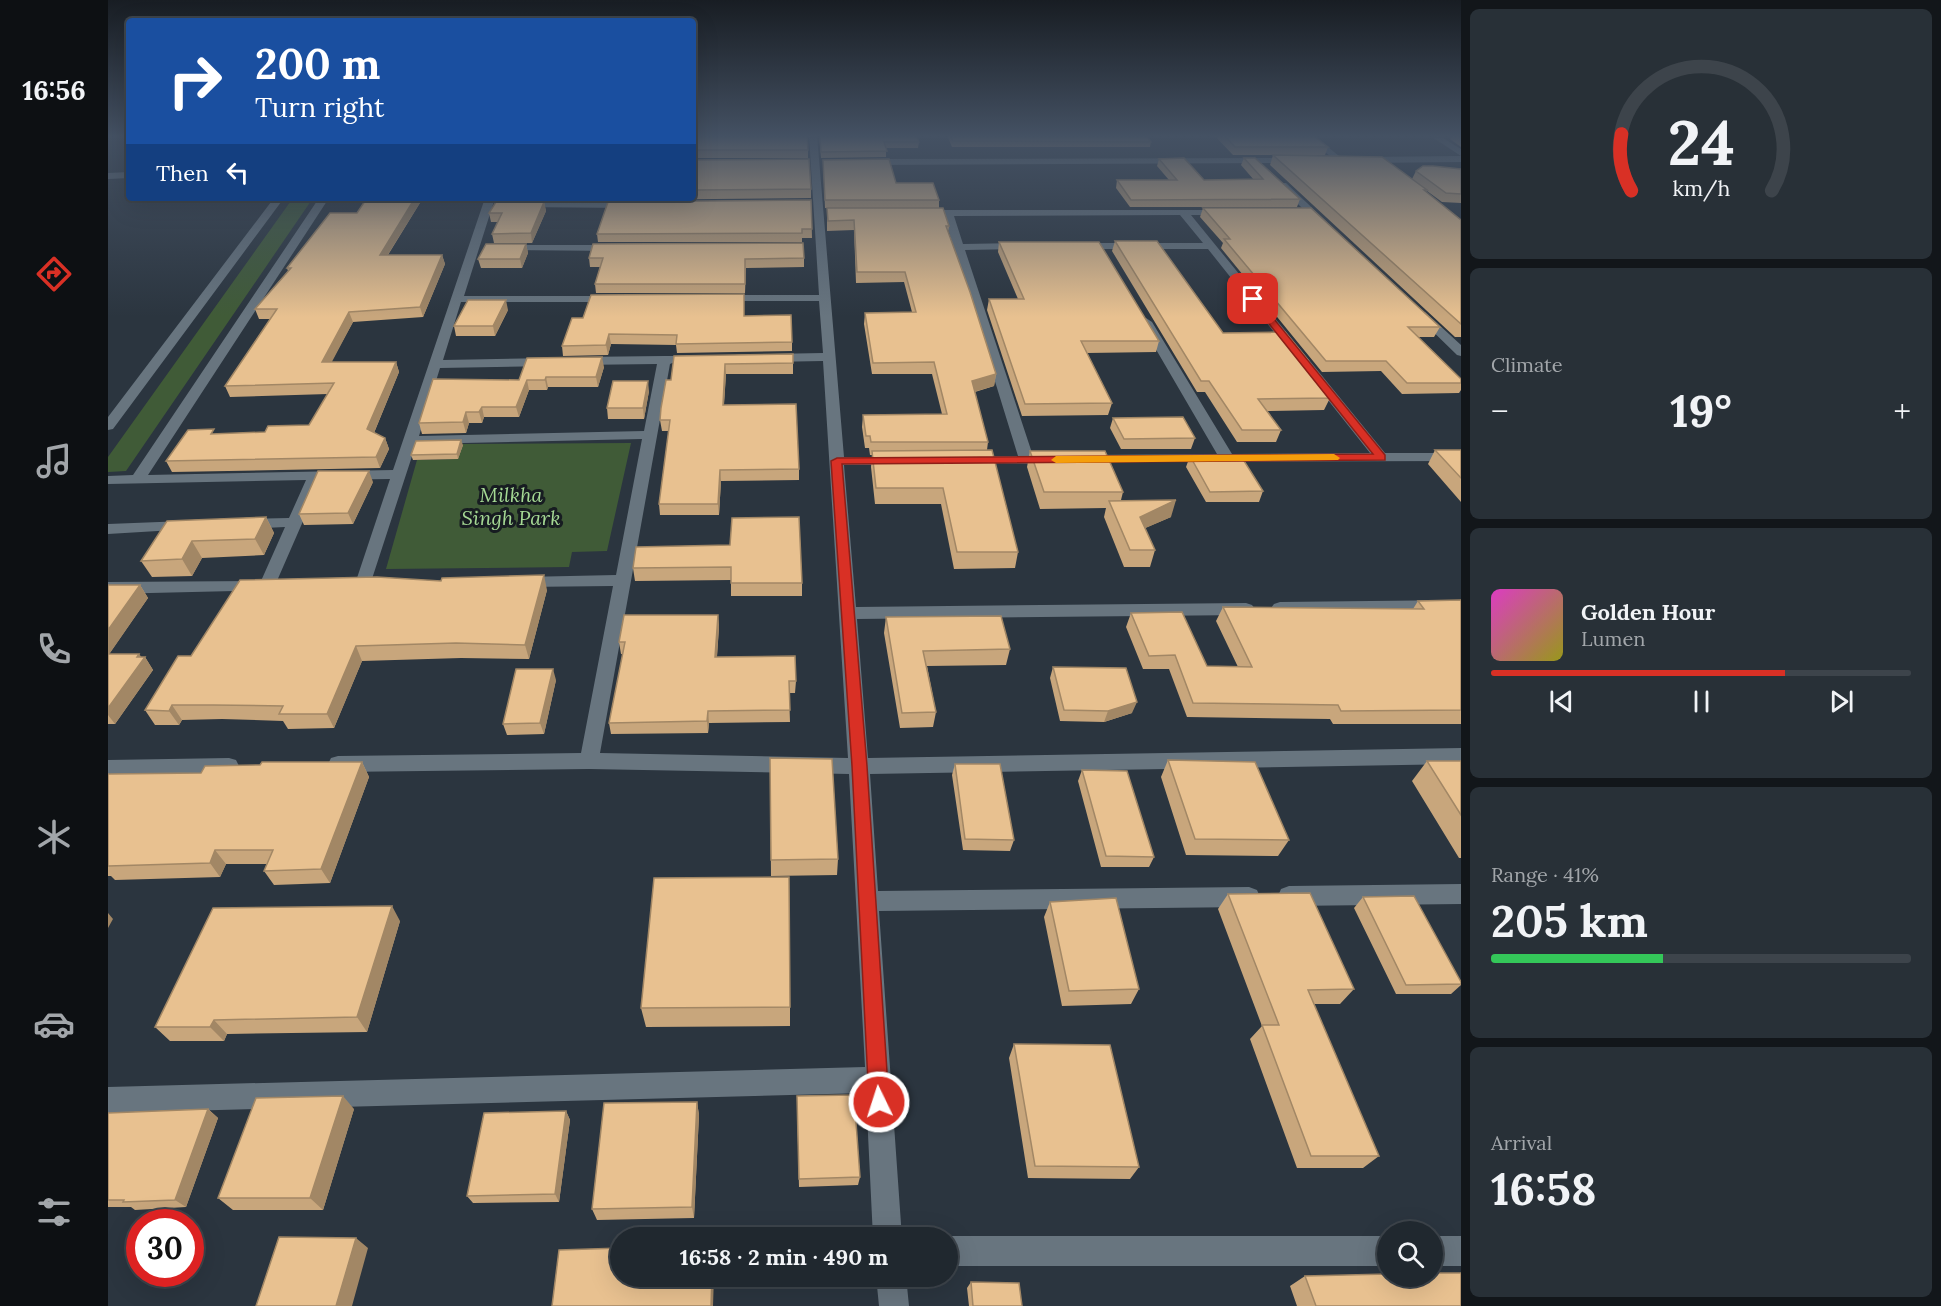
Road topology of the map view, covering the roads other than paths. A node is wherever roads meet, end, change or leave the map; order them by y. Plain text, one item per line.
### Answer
1 (818, 196) edge
2 (1294, 196) edge
3 (277, 201) edge
4 (322, 201) edge
5 (492, 203) edge
6 (641, 204) edge
7 (511, 205) edge
8 (1183, 212) junction
9 (1241, 212) edge
10 (1300, 212) edge
11 (1311, 212) junction
12 (913, 213) edge
13 (948, 213) junction
14 (1329, 228) edge
15 (1030, 246) edge
16 (1065, 246) edge
17 (1210, 246) junction
18 (959, 247) junction
19 (473, 248) junction
20 (624, 248) edge
21 (623, 298) edge
22 (706, 298) edge
23 (825, 298) junction
24 (457, 299) junction
25 (1137, 307) edge
26 (1415, 309) edge
27 (1460, 350) edge
28 (829, 357) junction
29 (758, 358) edge
30 (664, 360) junction
31 (688, 360) edge
32 (435, 364) junction
33 (108, 426) edge
34 (650, 435) junction
35 (410, 440) junction
36 (1381, 457) junction
37 (1461, 457) edge
38 (1227, 458) junction
39 (956, 460) edge
40 (1027, 460) junction
41 (837, 461) junction
42 (908, 461) edge
43 (399, 474) junction
44 (315, 476) junction
45 (138, 479) junction
46 (108, 480) edge
47 (295, 522) junction
48 (202, 525) edge
49 (225, 525) edge
50 (108, 529) edge
51 (623, 580) junction
52 (505, 582) edge
53 (386, 584) edge
54 (291, 585) edge
55 (267, 586) junction
56 (108, 588) edge
57 (1461, 606) edge
58 (848, 613) junction
59 (1461, 756) edge
60 (589, 761) junction
61 (319, 765) edge
62 (249, 766) edge
63 (859, 766) junction
64 (108, 768) edge
65 (1461, 894) edge
66 (867, 902) junction
67 (878, 1080) junction
68 (108, 1100) edge
69 (887, 1227) edge
70 (958, 1251) edge
71 (1377, 1251) edge
72 (1443, 1251) edge
73 (1461, 1251) edge
74 (892, 1287) edge
75 (894, 1306) edge

1 - 23 street
2 - 11 street
3 - 33 street
4 - 45 street
5 - 19 street
6 - 7 street
8 - 9 street
8 - 13 street
8 - 17 street
10 - 11 street
11 - 14 street
12 - 13 street
13 - 18 street
15 - 18 street
16 - 17 street
17 - 36 street
18 - 40 street
19 - 20 street
19 - 24 street
21 - 24 street
22 - 23 street
23 - 28 street
24 - 32 street
25 - 38 street
26 - 27 street
28 - 29 street
28 - 41 street
30 - 31 street
30 - 32 street
30 - 34 street
32 - 35 street
34 - 35 street
34 - 51 street
35 - 43 street
36 - 37 street
36 - 38 street
38 - 40 street
39 - 40 street
41 - 42 street
41 - 58 street
43 - 44 street
43 - 53 street
44 - 45 street
44 - 47 street
45 - 46 street
47 - 49 street
47 - 55 street
48 - 50 street
51 - 52 street
51 - 60 street
54 - 55 street
55 - 56 street
57 - 58 street
58 - 63 street
59 - 63 street
60 - 61 street
60 - 63 street
62 - 64 street
63 - 66 street
65 - 66 street
66 - 67 street
67 - 68 street
67 - 69 street
70 - 71 street
72 - 73 street
74 - 75 street

